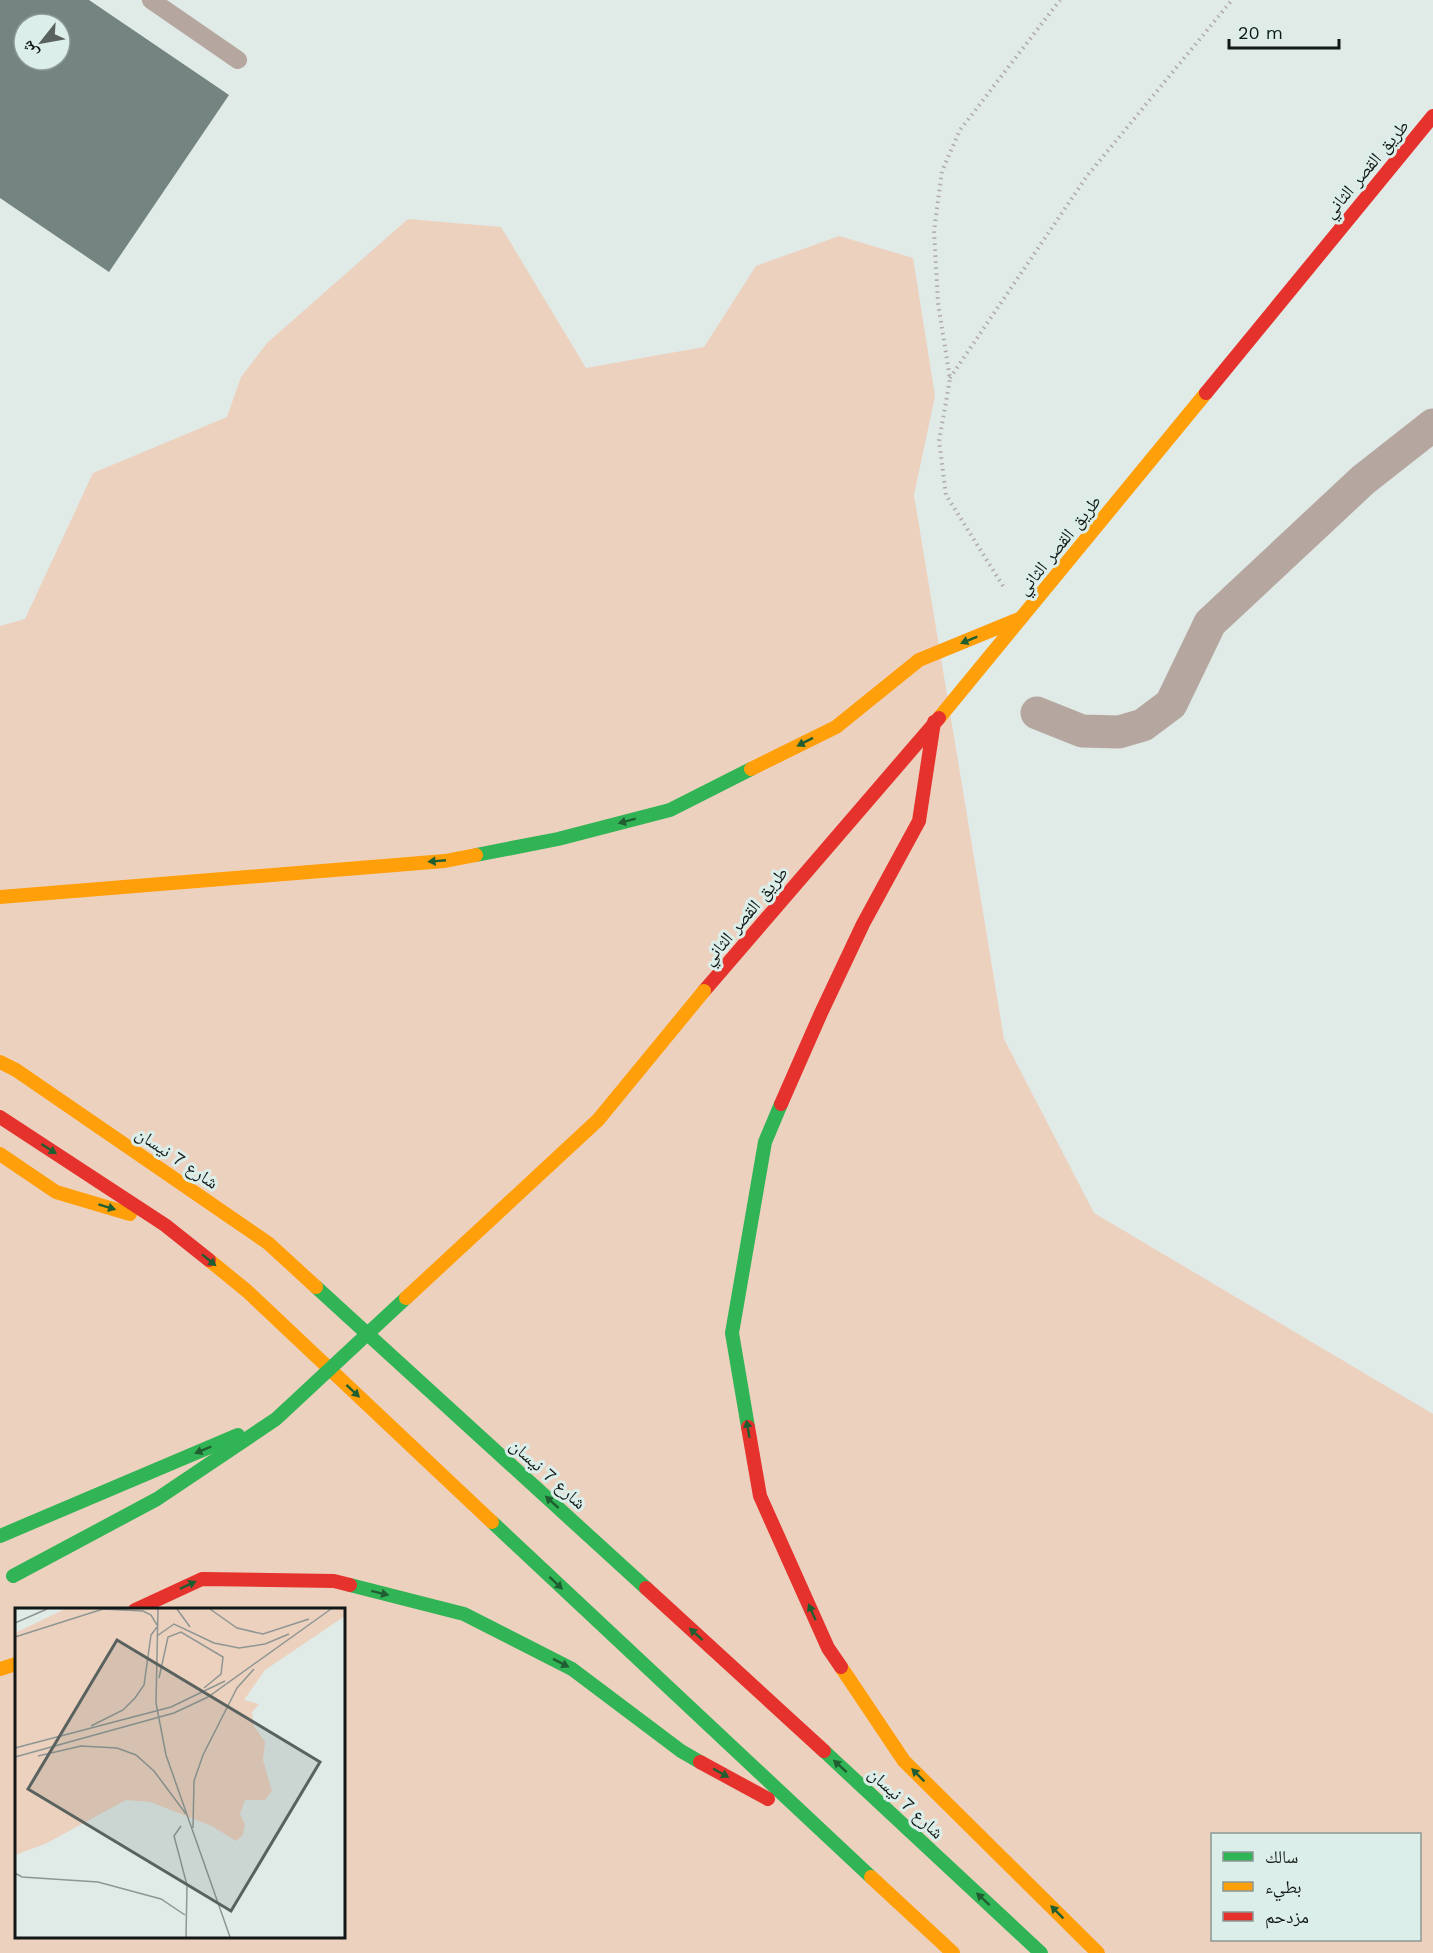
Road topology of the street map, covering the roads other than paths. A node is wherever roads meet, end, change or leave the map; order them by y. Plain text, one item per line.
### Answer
1 (151, 0) edge
2 (238, 60) dead end
3 (1433, 116) edge
4 (1433, 425) edge
5 (1023, 618) junction
6 (1036, 713) dead end
7 (934, 722) junction
8 (0, 897) edge
9 (0, 1062) edge
10 (0, 1117) edge
11 (0, 1154) edge
12 (165, 1224) junction
13 (276, 1419) junction
14 (3, 1535) edge
15 (0, 1583) edge
16 (139, 1608) edge
17 (15, 1664) edge
18 (0, 1669) edge
19 (811, 1822) junction
20 (954, 1953) edge
21 (1041, 1953) edge
22 (1098, 1953) edge

1 - 2 lane
3 - 5 main road, طريق القصر الثاني
4 - 6 street
5 - 7 main road, طريق القصر الثاني
5 -> 8 main road
7 - 13 main road, طريق القصر الثاني, bridge
22 -> 7 main road
21 -> 9 main road, شارع 7 نيسان
10 -> 12 main road
11 -> 12 main road
12 -> 19 main road
13 -> 14 main road, bridge
13 - 15 main road, bridge
16 -> 19 main road
17 - 18 main road
19 - 20 main road

